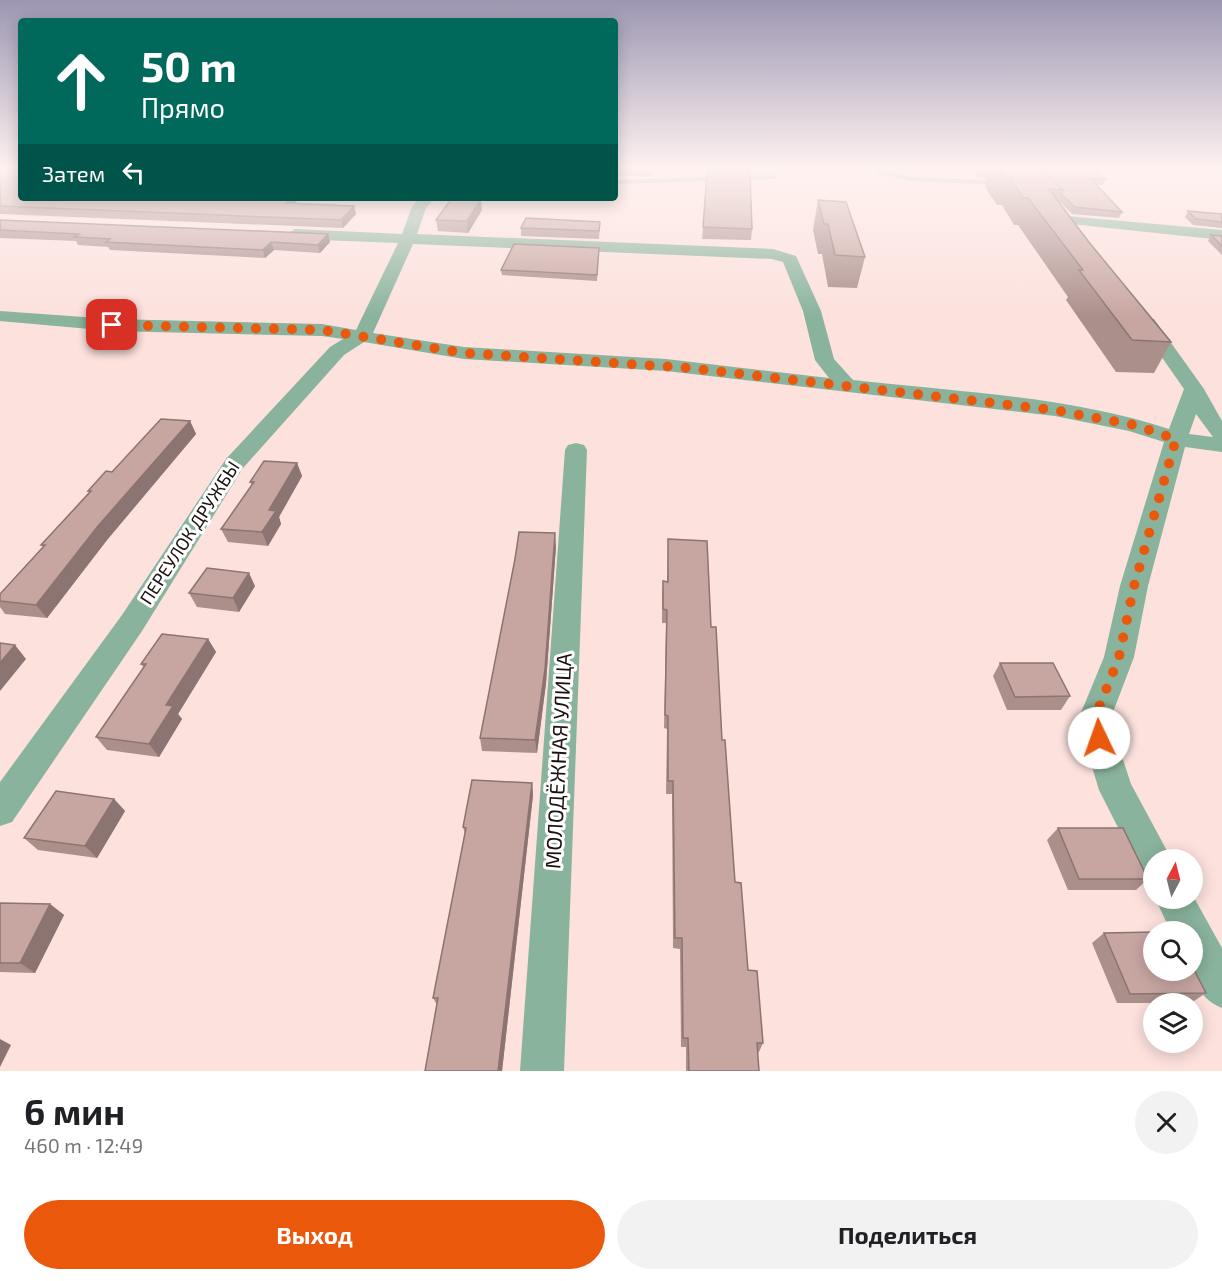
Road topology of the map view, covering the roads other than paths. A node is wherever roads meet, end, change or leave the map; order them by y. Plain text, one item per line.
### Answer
1 (415, 217) edge
2 (1063, 217) edge
3 (1083, 217) edge
4 (410, 232) junction
5 (284, 233) edge
6 (1222, 235) edge
7 (1081, 238) edge
8 (1137, 310) edge
9 (0, 316) edge
10 (363, 335) junction
11 (846, 385) junction
12 (1194, 389) junction
13 (1222, 434) edge
14 (1176, 439) junction
15 (1222, 445) edge
16 (576, 450) dead end
17 (0, 810) edge
18 (1148, 849) edge
19 (1203, 953) edge
20 (1222, 988) edge
21 (542, 1071) edge

1 - 4 street
2 - 7 street
3 - 6 street
4 - 5 street
4 - 10 street
4 - 11 street
8 - 12 street
9 - 10 street
10 - 11 street
10 - 17 street, ПЕРЕУЛОК ДРУЖБЫ
11 - 14 street
12 - 13 street
12 - 14 street
14 - 15 street
14 - 18 street
16 - 21 street, МОЛОДЁЖНАЯ УЛИЦА
19 - 20 street

